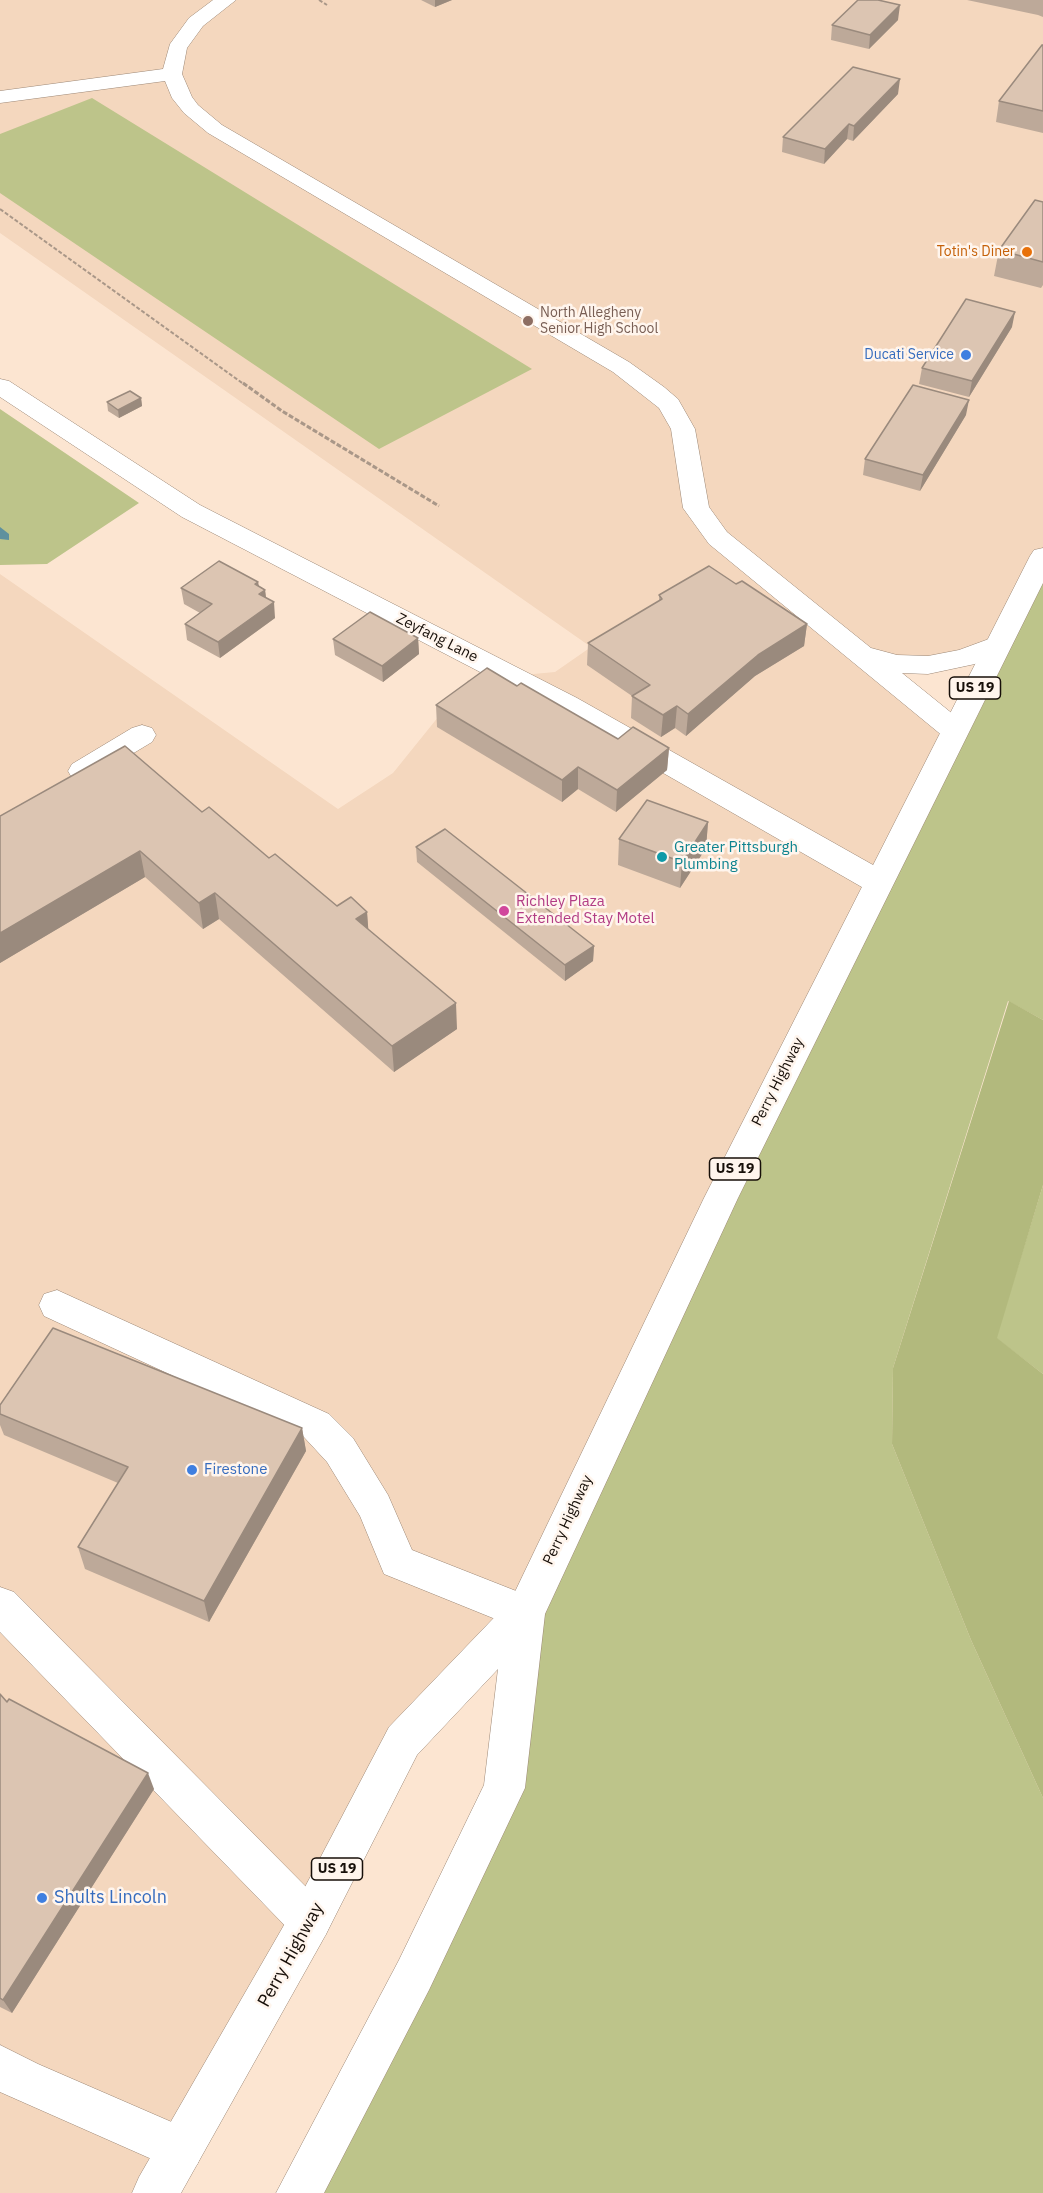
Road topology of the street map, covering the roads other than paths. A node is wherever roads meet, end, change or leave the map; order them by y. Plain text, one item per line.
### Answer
1 (226, 0) edge
2 (172, 74) junction
3 (0, 97) edge
4 (0, 386) edge
5 (1043, 556) edge
6 (997, 645) junction
7 (857, 652) junction
8 (954, 730) junction
9 (142, 735) dead end
10 (61, 784) edge
11 (878, 882) junction
12 (57, 1305) dead end
13 (0, 1605) edge
14 (525, 1613) junction
15 (310, 1922) junction
16 (0, 2067) edge
17 (181, 2149) junction
18 (155, 2193) edge
19 (299, 2193) edge

1 - 2 main road
2 - 3 main road
2 - 7 main road
4 - 11 main road, Zeyfang Lane
5 - 6 main road, Perry Highway / US 19
6 - 7 main road
6 - 8 main road, Perry Highway / US 19
7 - 8 main road
8 - 11 main road, Perry Highway / US 19
9 - 10 main road
11 - 14 main road, Perry Highway / US 19
12 - 14 main road
13 - 15 main road
14 - 15 main road, Perry Highway / US 19
14 - 19 main road, Perry Highway / US 19
15 - 17 main road, Perry Highway / US 19
16 - 17 main road
17 - 18 main road, Perry Highway / US 19

